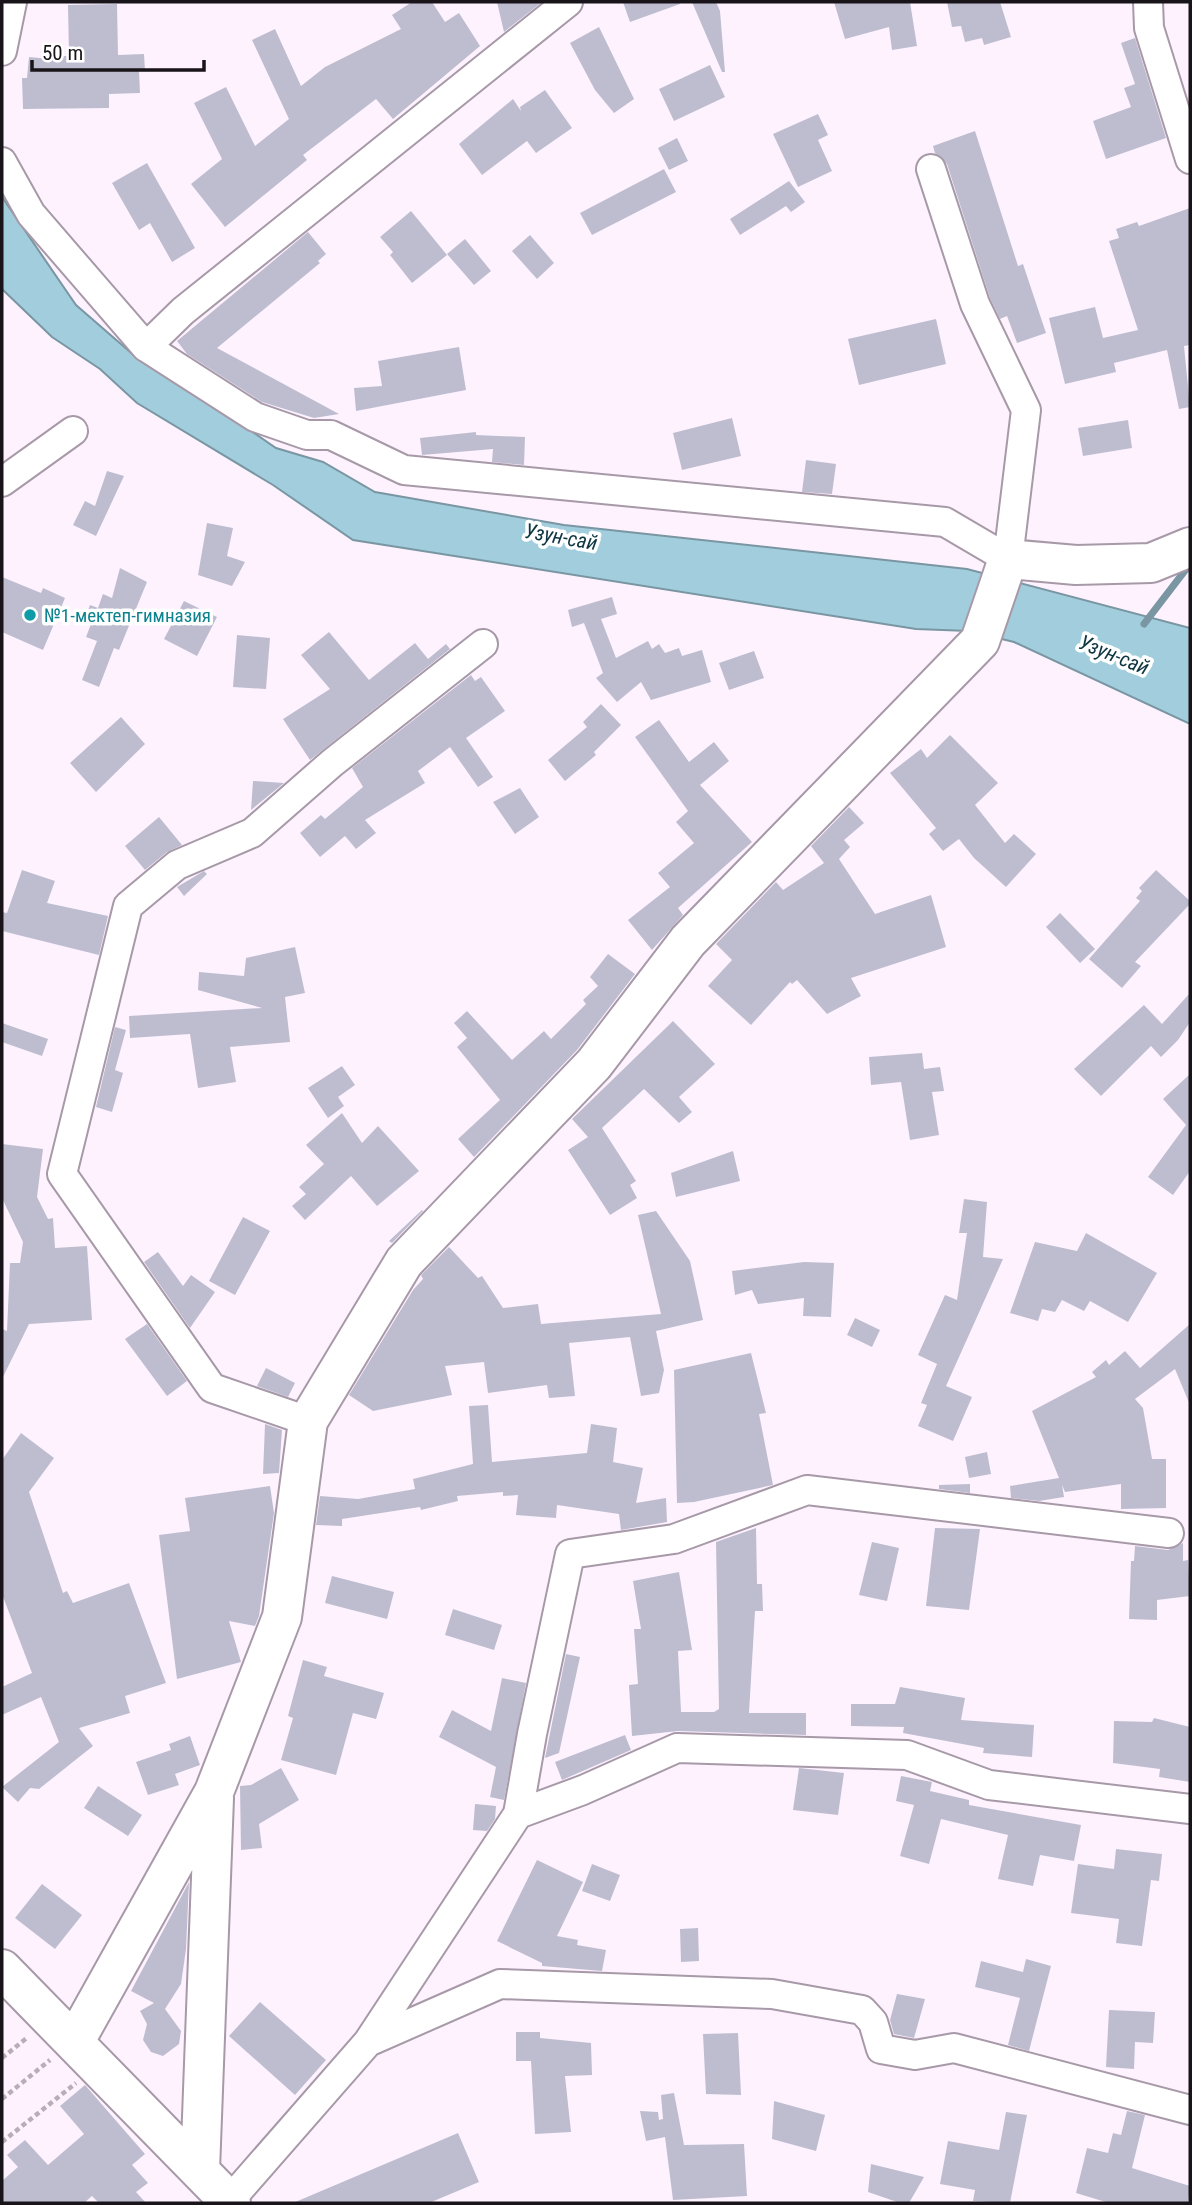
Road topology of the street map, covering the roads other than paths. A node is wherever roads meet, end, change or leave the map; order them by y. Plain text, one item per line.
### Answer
1 (12, 2) edge
2 (568, 2) edge
3 (1148, 2) edge
4 (544, 11) edge
5 (2, 51) edge
6 (1190, 159) edge
7 (2, 162) edge
8 (931, 169) dead end
9 (146, 347) junction
10 (73, 431) dead end
11 (2, 482) edge
12 (1190, 547) edge
13 (1007, 565) junction
14 (483, 644) dead end
15 (308, 1421) junction
16 (1169, 1533) dead end
17 (214, 1792) junction
18 (1190, 1809) edge
19 (519, 1814) junction
20 (2, 1969) edge
21 (368, 2042) junction
22 (87, 2053) junction
23 (1190, 2110) edge
24 (200, 2170) junction
25 (230, 2202) edge

1 - 5 street
2 - 4 street
3 - 6 street
4 - 9 street
7 - 9 street
8 - 13 street
9 - 13 street
10 - 11 street
12 - 13 street
13 - 15 street
14 - 15 street
15 - 17 street
16 - 19 street
17 - 22 street
17 - 24 street
18 - 19 street
19 - 21 street
20 - 22 street
21 - 23 street
21 - 25 street
22 - 24 street
24 - 25 street

